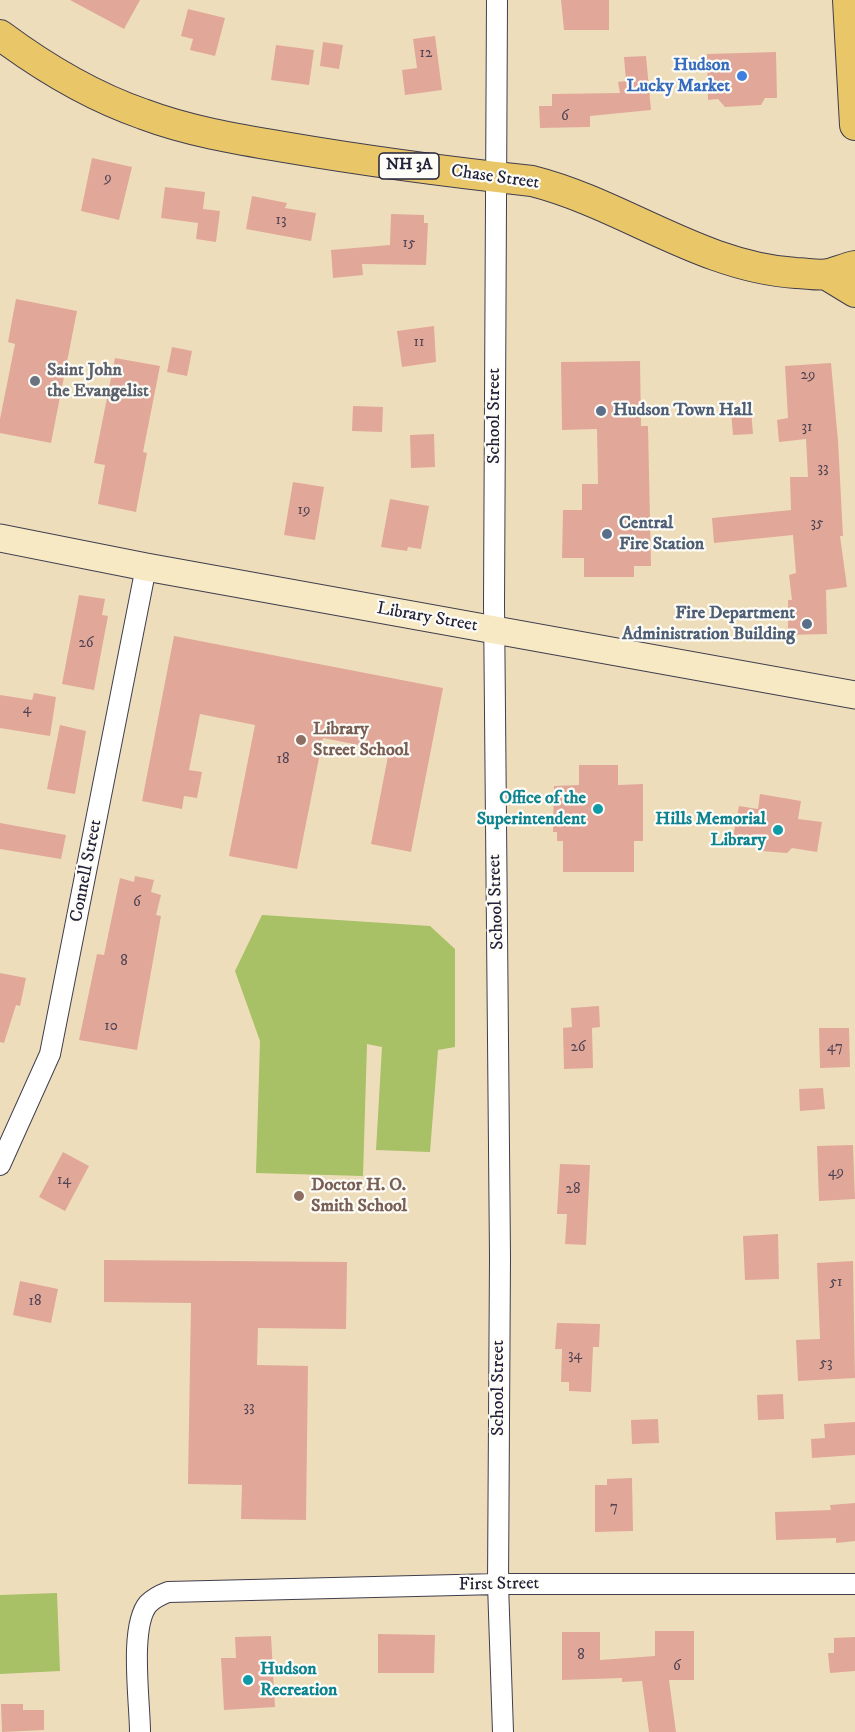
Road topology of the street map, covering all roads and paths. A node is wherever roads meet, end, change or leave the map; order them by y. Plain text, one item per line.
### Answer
1 (497, 0) edge
2 (848, 0) edge
3 (0, 35) edge
4 (855, 125) edge
5 (495, 177) junction
6 (855, 266) edge
7 (826, 275) junction
8 (855, 292) edge
9 (0, 538) edge
10 (146, 567) junction
11 (495, 630) junction
12 (855, 695) edge
13 (0, 1165) edge
14 (498, 1584) junction
15 (855, 1584) edge
16 (140, 1732) edge
17 (503, 1732) edge

1 - 5 street, School Street
2 - 4 main road
3 - 5 main road, Chase Street / NH 3A
5 - 7 main road, Chase Street / NH 3A
5 - 11 street, School Street
6 - 7 main road, Chase Street / NH 3A
7 - 8 main road, NH 3A
9 - 10 street, Library Street
10 - 11 street, Library Street
10 - 13 street, Connell Street
11 - 12 street, Library Street
11 - 14 street, School Street
14 - 15 street, First Street
14 - 16 street, First Street
14 - 17 street, School Street

